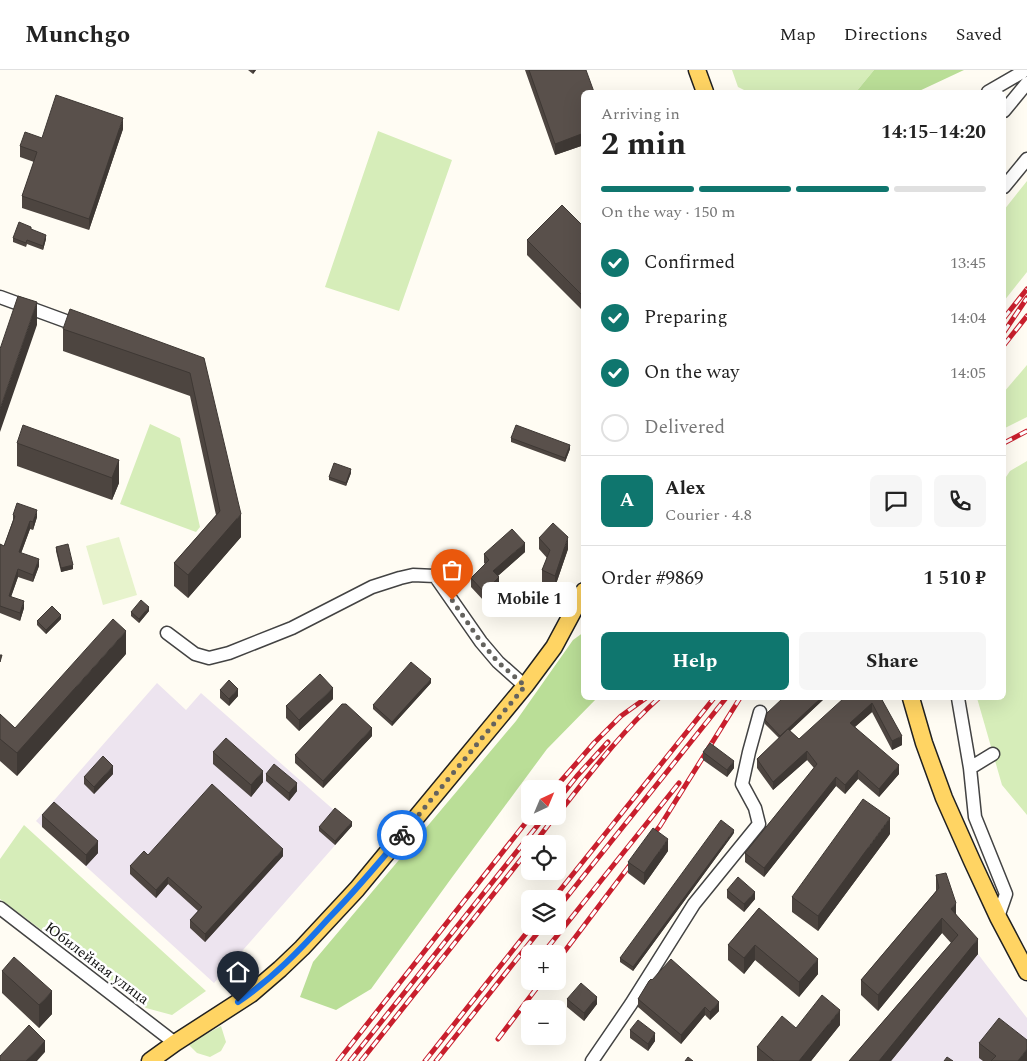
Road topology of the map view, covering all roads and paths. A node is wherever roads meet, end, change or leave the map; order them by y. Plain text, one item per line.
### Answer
1 (697, 70) edge
2 (1026, 70) edge
3 (1027, 83) edge
4 (704, 90) edge
5 (991, 90) edge
6 (1006, 109) edge
7 (1027, 159) edge
8 (1006, 185) edge
9 (0, 297) edge
10 (92, 331) edge
11 (581, 596) edge
12 (167, 633) dead end
13 (525, 686) junction
14 (912, 700) edge
15 (958, 700) edge
16 (760, 712) dead end
17 (993, 754) dead end
18 (970, 768) junction
19 (0, 908) edge
20 (998, 917) junction
21 (1027, 972) edge
22 (175, 1043) junction
23 (150, 1061) edge
24 (592, 1061) edge

1 - 4 main road
2 - 5 street
3 - 6 street
7 - 8 street
9 - 10 street
11 - 13 main road
12 - 13 street
13 - 22 main road
14 - 20 main road
15 - 18 street
16 - 24 street
17 - 18 street
18 - 20 street
19 - 22 street, Юбилейная улица
20 - 21 main road
22 - 23 main road

